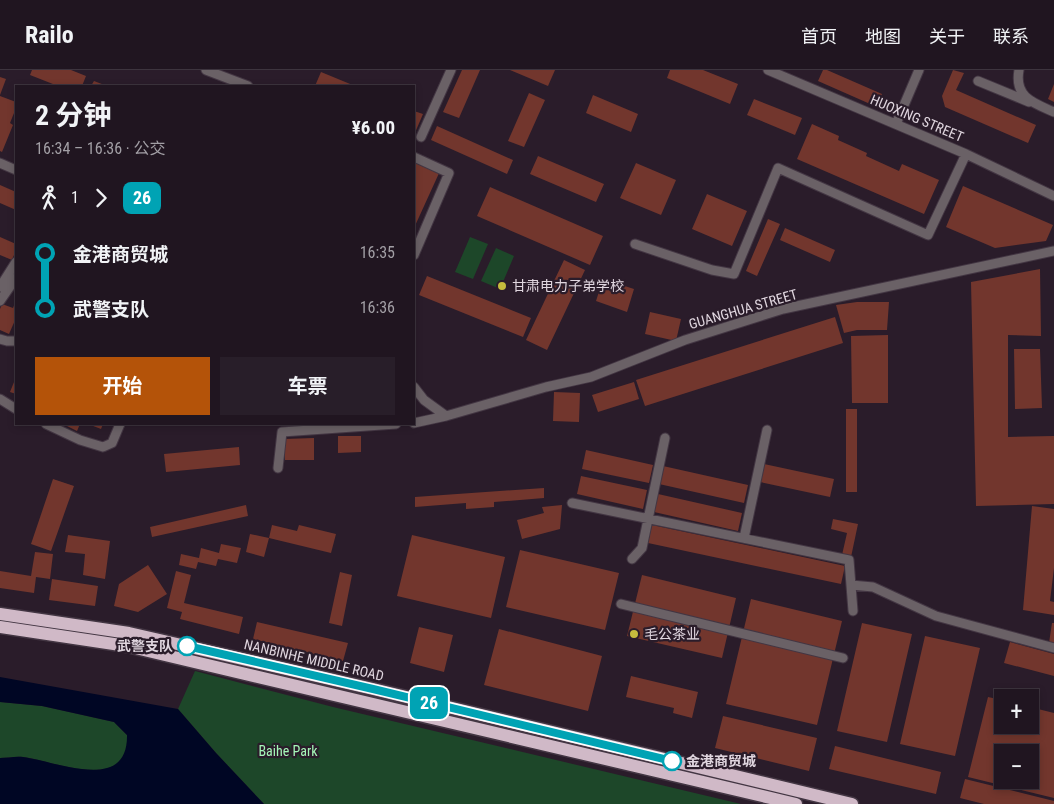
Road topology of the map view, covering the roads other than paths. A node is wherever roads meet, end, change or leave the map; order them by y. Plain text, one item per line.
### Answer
1 (206, 70) edge
2 (451, 70) edge
3 (768, 70) edge
4 (919, 70) edge
5 (1018, 70) edge
6 (978, 81) dead end
7 (245, 85) edge
8 (1029, 102) junction
9 (1054, 112) edge
10 (896, 124) junction
11 (421, 137) dead end
12 (966, 154) junction
13 (415, 157) edge
14 (0, 163) edge
15 (15, 170) edge
16 (1054, 196) edge
17 (636, 244) dead end
18 (1054, 251) edge
19 (415, 253) edge
20 (15, 264) edge
21 (15, 279) edge
22 (0, 287) edge
23 (0, 301) edge
24 (0, 339) edge
25 (15, 341) edge
26 (415, 388) edge
27 (0, 399) edge
28 (15, 408) edge
29 (446, 416) junction
30 (415, 422) edge
31 (48, 425) edge
32 (120, 425) edge
33 (382, 425) edge
34 (767, 430) dead end
35 (665, 438) dead end
36 (278, 468) dead end
37 (572, 503) dead end
38 (648, 518) junction
39 (744, 538) junction
40 (632, 559) dead end
41 (851, 585) junction
42 (621, 604) dead end
43 (852, 611) dead end
44 (0, 614) edge
45 (0, 627) edge
46 (1054, 648) edge
47 (843, 658) dead end
48 (796, 804) edge
49 (852, 804) edge

1 - 7 street
2 - 11 street
3 - 10 street, HUOXING STREET
4 - 10 street
5 - 8 street
6 - 8 street
8 - 9 street
10 - 12 street, HUOXING STREET
12 - 16 street, HUOXING STREET
12 - 17 street
13 - 19 street
14 - 15 street
18 - 29 street, GUANGHUA STREET
20 - 22 street
21 - 23 street
24 - 25 street
26 - 29 street
27 - 28 street
29 - 30 street, GUANGHUA STREET
31 - 32 street
33 - 36 street
34 - 39 street
35 - 38 street
37 - 38 street
38 - 39 street
38 - 40 street
39 - 41 street
41 - 43 street
41 - 46 street
42 - 47 street
44 - 49 highway, NANBINHE MIDDLE ROAD
45 - 48 highway, NANBINHE MIDDLE ROAD

